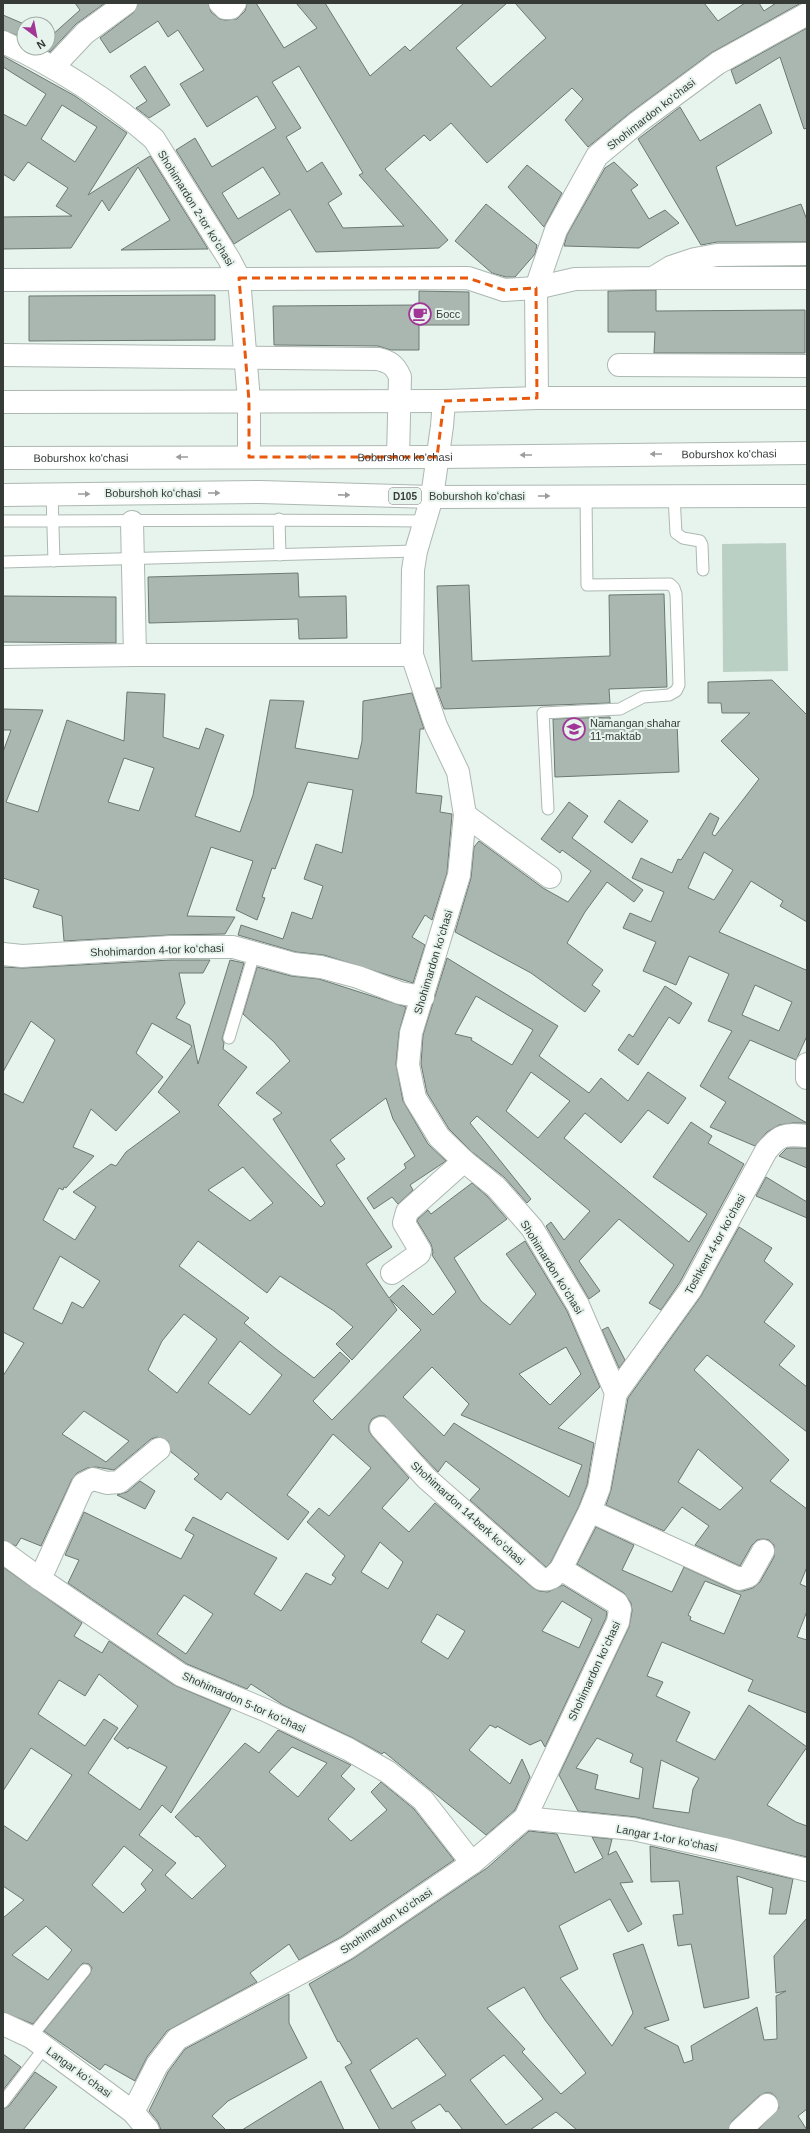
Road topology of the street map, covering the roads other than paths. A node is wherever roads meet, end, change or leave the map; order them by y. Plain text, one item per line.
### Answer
1 (126, 3) edge
2 (220, 3) edge
3 (236, 3) edge
4 (807, 14) edge
5 (3, 42) edge
6 (53, 67) junction
7 (807, 254) edge
8 (239, 278) junction
9 (653, 278) junction
10 (807, 278) edge
11 (3, 280) edge
12 (536, 288) junction
13 (3, 355) edge
14 (245, 358) junction
15 (619, 365) dead end
16 (807, 366) edge
17 (537, 398) junction
18 (807, 398) edge
19 (249, 401) junction
20 (399, 401) junction
21 (444, 401) junction
22 (3, 402) edge
23 (807, 453) edge
24 (249, 457) junction
25 (398, 457) junction
26 (437, 457) junction
27 (3, 458) edge
28 (52, 494) junction
29 (3, 495) edge
30 (586, 496) junction
31 (674, 496) junction
32 (807, 496) edge
33 (432, 497) junction
34 (279, 519) junction
35 (3, 520) edge
36 (53, 521) junction
37 (426, 521) junction
38 (132, 522) junction
39 (416, 551) junction
40 (280, 555) junction
41 (132, 559) junction
42 (54, 561) junction
43 (3, 562) edge
44 (703, 570) dead end
45 (135, 654) junction
46 (412, 656) junction
47 (3, 657) edge
48 (548, 809) dead end
49 (465, 815) junction
50 (550, 877) dead end
51 (3, 954) edge
52 (254, 954) junction
53 (423, 997) junction
54 (229, 1038) dead end
55 (807, 1064) edge
56 (807, 1078) edge
57 (807, 1136) edge
58 (464, 1161) junction
59 (392, 1273) dead end
60 (616, 1393) junction
61 (381, 1428) dead end
62 (159, 1449) dead end
63 (590, 1512) junction
64 (763, 1551) dead end
65 (3, 1552) edge
66 (561, 1569) junction
67 (40, 1580) junction
68 (525, 1818) junction
69 (472, 1862) junction
70 (807, 1870) edge
71 (85, 1970) dead end
72 (3, 2024) edge
73 (38, 2042) junction
74 (3, 2102) edge
75 (767, 2105) dead end
76 (132, 2112) junction
77 (148, 2130) edge
78 (740, 2130) edge

1 - 6 street
2 - 3 street
4 - 12 street, Shohimardon koʻchasi
5 - 6 street, Shohimardon 2-tor koʻchasi
6 - 8 street, Shohimardon 2-tor koʻchasi
7 - 9 street
8 - 11 street
8 - 12 street
8 - 14 street, Shohimardon 2-tor koʻchasi
9 - 10 street
9 - 12 street
12 - 17 street, Shohimardon koʻchasi
13 - 14 street
14 - 19 street, Shohimardon 2-tor koʻchasi
14 - 20 street
15 - 16 street
17 - 18 street
17 - 21 street
19 - 20 street
19 - 22 street
19 - 24 street, Shohimardon 2-tor koʻchasi
20 - 21 street
20 - 25 street
21 - 26 street
23 -> 26 street, Boburshox ko'chasi
25 -> 24 street, Boburshox ko'chasi
24 -> 27 street, Boburshox ko'chasi
25 - 26 street, Boburshox ko'chasi
26 - 33 street, Shohimardon koʻchasi
28 - 29 street, Boburshoh koʻchasi / D105
28 -> 33 street, Boburshoh koʻchasi / D105
28 - 36 lane
30 - 31 street, Boburshoh koʻchasi / D105
33 -> 30 street, Boburshoh koʻchasi / D105
30 - 48 lane
31 - 32 street, Boburshoh koʻchasi / D105
31 - 44 lane
33 - 37 street, Shohimardon koʻchasi
34 - 37 lane
34 - 38 lane
34 - 40 lane
35 - 36 lane
36 - 38 lane
36 - 42 lane
37 - 39 street, Shohimardon koʻchasi
38 - 41 street
39 - 40 lane
39 - 46 street, Shohimardon koʻchasi
40 - 41 lane
41 - 42 lane
41 - 45 street
42 - 43 lane
45 - 46 street
45 - 47 street
46 - 49 street, Shohimardon koʻchasi
49 - 50 street
49 - 53 street, Shohimardon koʻchasi
51 - 52 street, Shohimardon 4-tor koʻchasi
52 - 53 street, Shohimardon 4-tor koʻchasi
52 - 54 lane
53 - 58 street, Shohimardon koʻchasi
55 - 56 street
57 - 60 street, Toshkent 4-tor koʻchasi
58 - 59 street
58 - 60 street, Shohimardon koʻchasi
60 - 63 street
61 - 66 street, Shohimardon 14-berk koʻchasi
62 - 67 street
63 - 64 street
63 - 66 street
65 - 67 street, Shohimardon 5-tor koʻchasi
66 - 68 street, Shohimardon koʻchasi
67 - 69 street, Shohimardon 5-tor koʻchasi
68 - 69 street, Shohimardon koʻchasi
68 - 70 street, Langar 1-tor koʻchasi
69 - 76 street, Shohimardon koʻchasi
71 - 73 lane
72 - 73 street, Langar koʻchasi
73 - 74 lane
73 - 76 street, Langar koʻchasi
75 - 78 street
76 - 77 street, Langar koʻchasi

